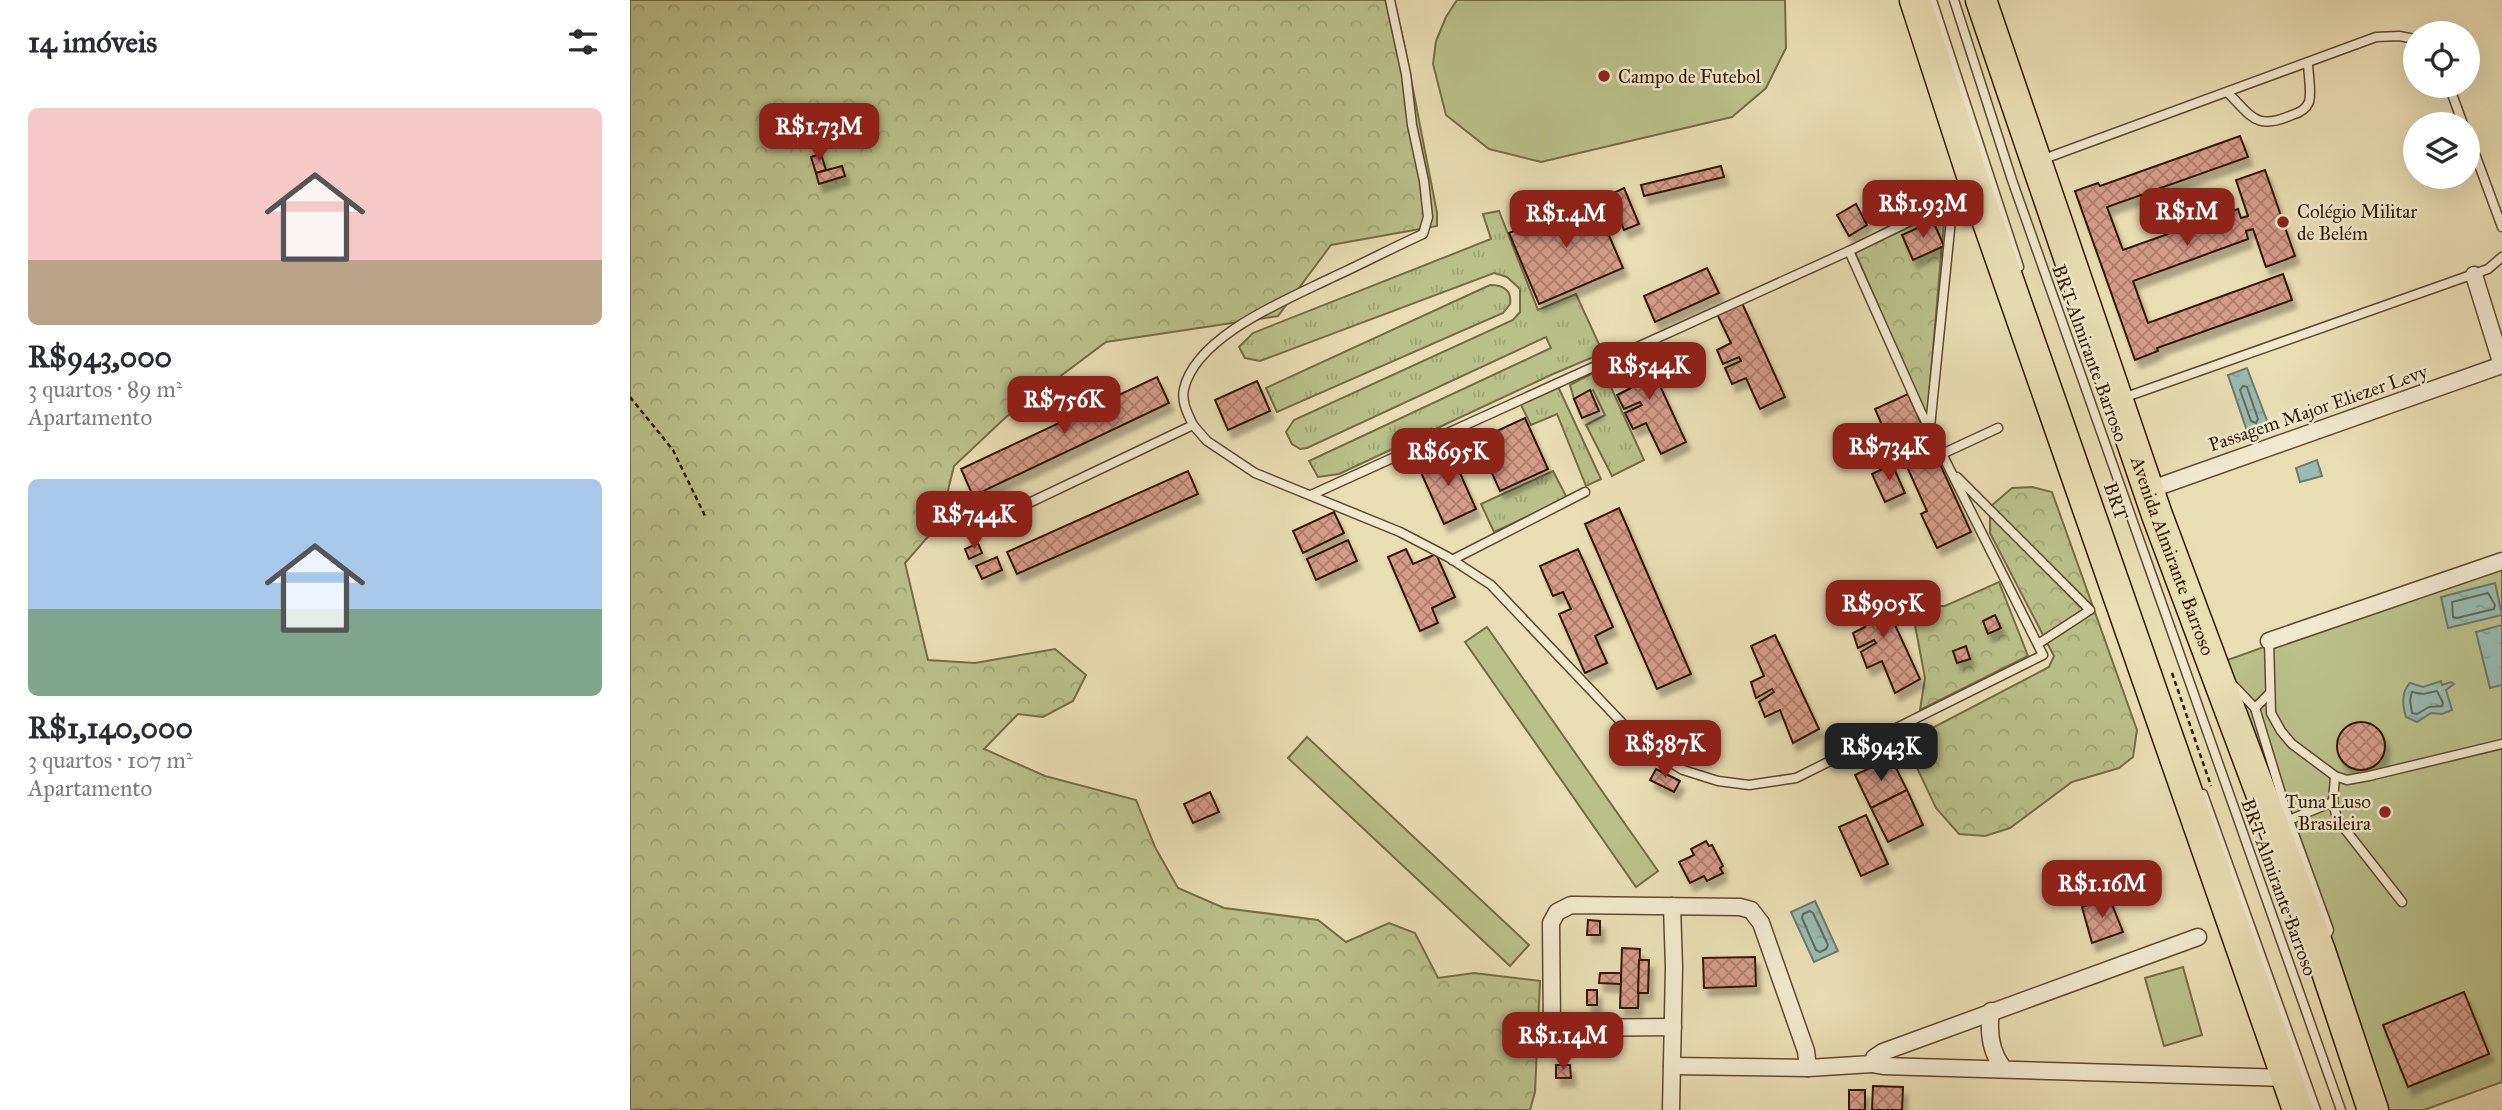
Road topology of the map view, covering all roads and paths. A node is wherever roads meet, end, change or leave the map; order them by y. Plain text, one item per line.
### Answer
1 (1390, 0) edge
2 (1915, 0) edge
3 (1932, 0) edge
4 (1954, 0) edge
5 (1981, 0) edge
6 (2403, 37) edge
7 (2308, 62) junction
8 (2227, 92) junction
9 (2036, 162) junction
10 (2480, 167) edge
11 (1964, 194) junction
12 (2502, 227) edge
13 (1849, 251) junction
14 (2502, 257) edge
15 (2474, 275) junction
16 (2023, 278) dead end
17 (2502, 365) edge
18 (630, 397) edge
19 (2117, 400) junction
20 (1193, 425) junction
21 (1998, 428) dead end
22 (1930, 429) junction
23 (1942, 454) junction
24 (1950, 470) junction
25 (2149, 490) junction
26 (1585, 492) dead end
27 (1311, 495) junction
28 (706, 518) dead end
29 (986, 523) dead end
30 (1452, 560) junction
31 (2502, 561) edge
32 (2269, 641) joint
33 (2038, 644) junction
34 (2213, 666) junction
35 (2270, 693) junction
36 (2255, 708) junction
37 (2502, 744) edge
38 (2335, 776) junction
39 (2200, 786) dead end
40 (2333, 802) junction
41 (2289, 820) junction
42 (2402, 902) dead end
43 (1672, 906) junction
44 (2197, 937) dead end
45 (2320, 951) junction
46 (1991, 1011) junction
47 (1672, 1027) junction
48 (1872, 1064) junction
49 (1672, 1066) junction
50 (1808, 1068) junction
51 (2003, 1068) junction
52 (2287, 1078) junction
53 (1671, 1110) edge
54 (2298, 1110) edge
55 (2316, 1110) edge
56 (2341, 1110) edge
57 (2373, 1110) edge

1 - 20 lane
2 - 11 highway
3 - 16 lane
4 - 56 lane, BRT Almirante Barroso
5 - 9 highway, Avenida Almirante Barroso
6 - 7 lane
7 - 8 lane
7 - 8 lane
8 - 9 lane
9 - 19 highway, Avenida Almirante Barroso
10 - 12 lane
11 - 13 lane
11 - 22 lane
11 - 52 highway
13 - 22 lane
13 - 27 lane
14 - 15 lane
15 - 17 street
15 - 19 lane
17 - 25 street, Passagem Major Eliezer Levy
18 - 28 path
19 - 25 highway, Avenida Almirante Barroso
20 - 27 lane
20 - 29 lane
21 - 23 lane
22 - 23 lane
23 - 24 lane
24 - 33 lane
24 - 33 lane
25 - 34 highway, Avenida Almirante Barroso
26 - 30 lane
27 - 30 lane
30 - 33 lane
31 - 32 street
32 - 35 lane
34 - 36 lane
34 - 45 highway, Avenida Almirante Barroso
35 - 36 lane
35 - 38 lane
36 - 41 lane
37 - 38 lane
38 - 40 lane
39 - 55 lane
40 - 41 lane
40 - 42 lane
41 - 45 lane
43 - 47 street
43 - 47 street
43 - 50 street
44 - 46 street
45 - 57 highway, Avenida Almirante Barroso
46 - 48 street
46 - 51 street
47 - 49 street
48 - 50 street
48 - 51 street
49 - 50 street
49 - 53 street
51 - 52 street
52 - 54 highway

